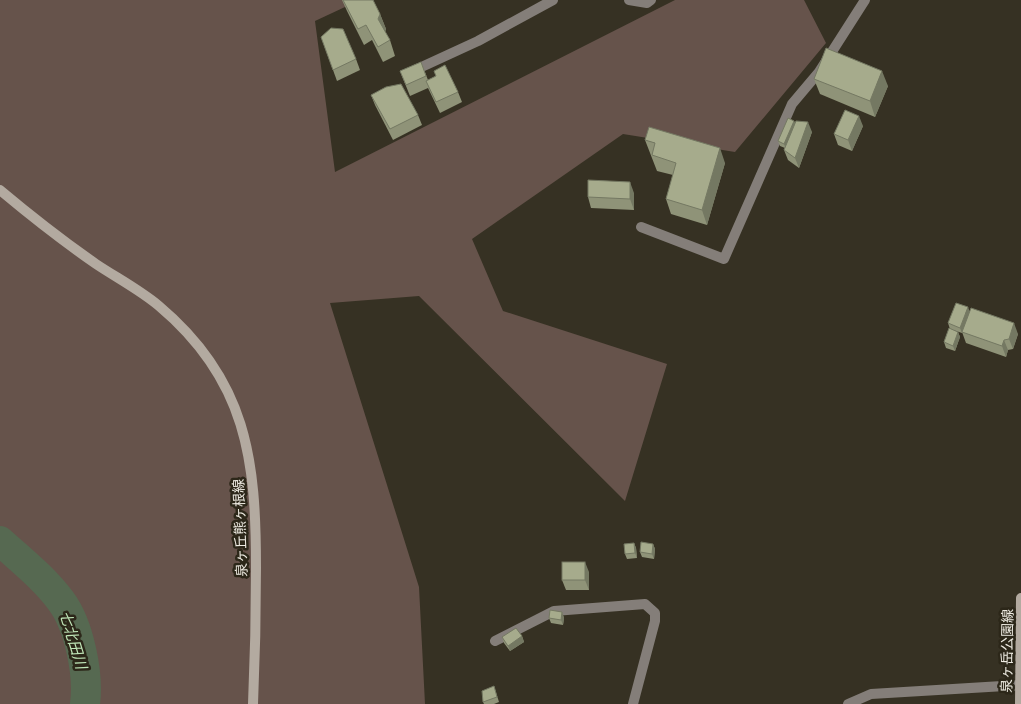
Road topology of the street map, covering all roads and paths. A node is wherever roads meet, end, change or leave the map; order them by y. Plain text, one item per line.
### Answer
1 (554, 0) edge
2 (629, 0) edge
3 (651, 0) edge
4 (865, 0) edge
5 (415, 70) edge
6 (0, 190) edge
7 (641, 227) dead end
8 (1021, 598) edge
9 (495, 641) dead end
10 (1020, 685) edge
11 (254, 704) edge
12 (633, 704) edge
13 (848, 704) edge
14 (1020, 704) edge

1 - 5 street
2 - 3 street
4 - 7 street
6 - 11 main road, 泉ヶ丘熊ヶ根線
8 - 10 main road, 泉ヶ岳公園線
9 - 12 street
10 - 13 street
10 - 14 main road, 泉ヶ岳公園線

